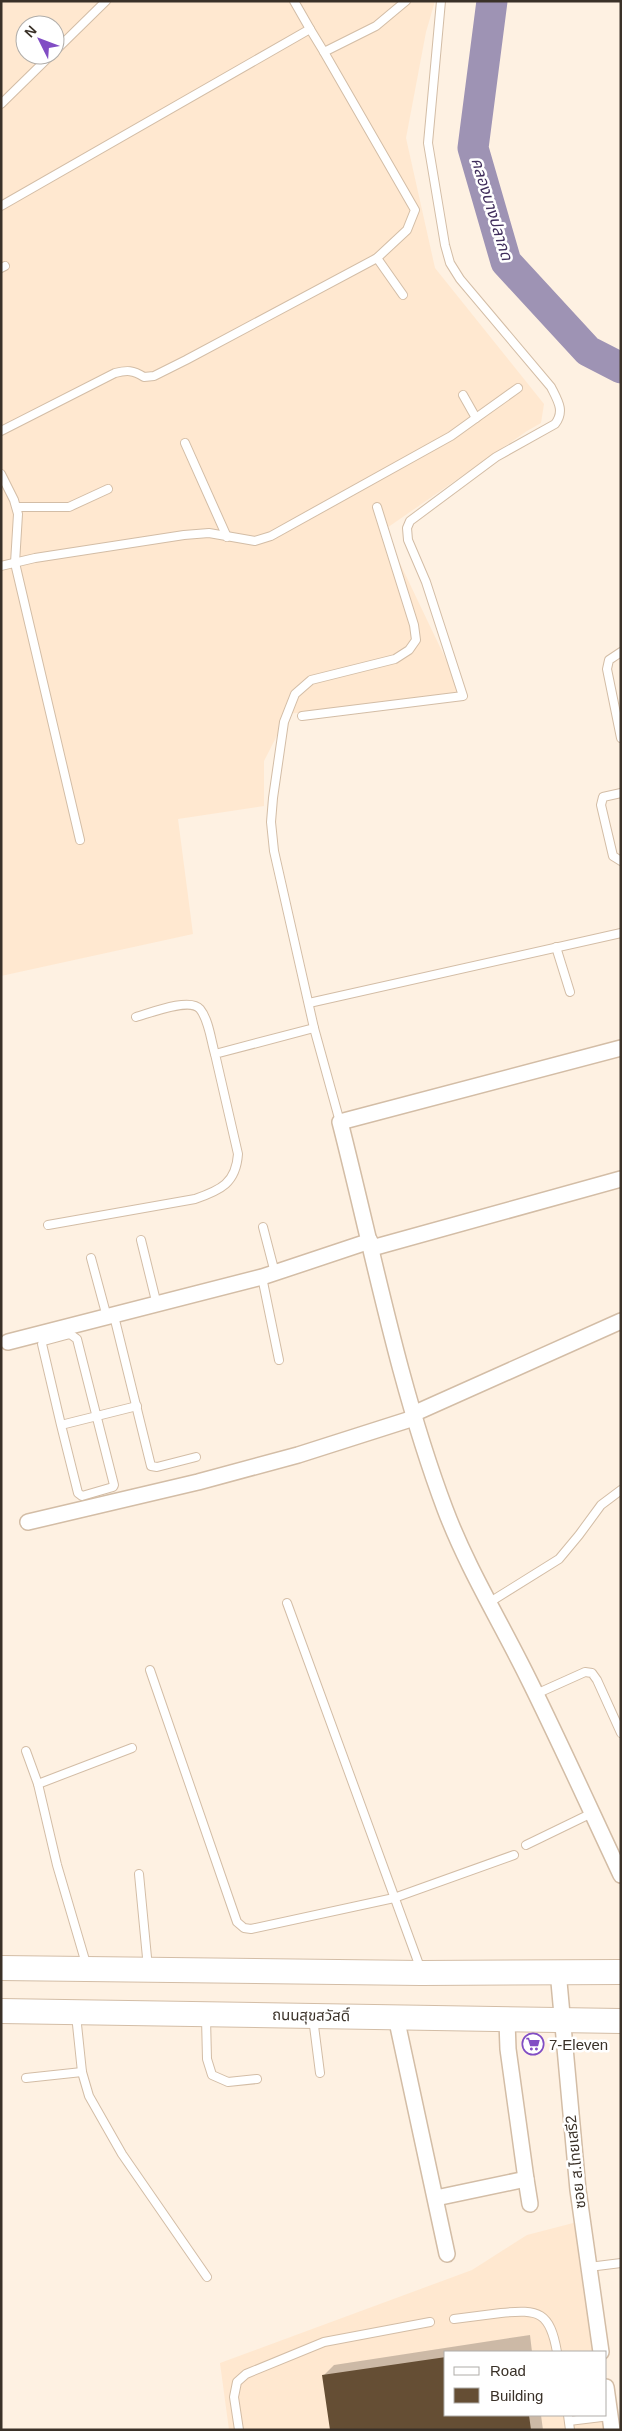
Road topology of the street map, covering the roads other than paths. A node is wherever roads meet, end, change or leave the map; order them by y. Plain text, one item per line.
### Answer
1 (106, 1) edge
2 (294, 1) edge
3 (406, 1) edge
4 (440, 1) edge
5 (310, 29) junction
6 (65, 41) edge
7 (324, 52) junction
8 (41, 65) edge
9 (1, 104) edge
10 (1, 206) edge
11 (377, 258) junction
12 (403, 295) dead end
13 (518, 388) dead end
14 (463, 395) dead end
15 (476, 418) junction
16 (1, 431) edge
17 (185, 443) dead end
18 (1, 474) edge
19 (108, 489) dead end
20 (16, 507) junction
21 (376, 507) dead end
22 (227, 537) junction
23 (15, 563) junction
24 (1, 566) edge
25 (621, 652) edge
26 (302, 716) dead end
27 (621, 738) edge
28 (621, 793) edge
29 (80, 840) dead end
30 (621, 861) edge
31 (621, 933) edge
32 (556, 947) junction
33 (570, 992) dead end
34 (309, 1002) junction
35 (136, 1017) dead end
36 (314, 1028) junction
37 (621, 1048) edge
38 (215, 1054) junction
39 (340, 1122) junction
40 (621, 1179) edge
41 (48, 1226) dead end
42 (262, 1227) dead end
43 (141, 1240) dead end
44 (371, 1245) junction
45 (91, 1258) dead end
46 (268, 1275) junction
47 (157, 1305) junction
48 (111, 1317) junction
49 (621, 1320) edge
50 (8, 1342) dead end
51 (279, 1360) dead end
52 (137, 1406) junction
53 (97, 1416) junction
54 (414, 1416) junction
55 (61, 1425) junction
56 (196, 1457) dead end
57 (621, 1490) edge
58 (28, 1522) dead end
59 (490, 1602) junction
60 (287, 1603) dead end
61 (150, 1670) dead end
62 (536, 1694) junction
63 (621, 1732) edge
64 (132, 1748) dead end
65 (26, 1751) dead end
66 (38, 1784) junction
67 (592, 1813) junction
68 (526, 1845) dead end
69 (514, 1855) dead end
70 (620, 1870) edge
71 (139, 1874) dead end
72 (394, 1898) junction
73 (1, 1968) edge
74 (88, 1969) junction
75 (148, 1970) junction
76 (558, 1971) junction
77 (621, 1972) edge
78 (421, 1973) junction
79 (75, 2010) junction
80 (1, 2011) edge
81 (206, 2013) junction
82 (313, 2016) junction
83 (396, 2017) junction
84 (507, 2020) junction
85 (561, 2021) junction
86 (621, 2021) edge
87 (82, 2072) junction
88 (320, 2073) dead end
89 (26, 2078) dead end
90 (256, 2080) dead end
91 (526, 2179) junction
92 (436, 2198) junction
93 (530, 2204) dead end
94 (447, 2254) dead end
95 (621, 2263) edge
96 (588, 2267) junction
97 (207, 2277) dead end
98 (454, 2318) dead end
99 (430, 2322) dead end
100 (557, 2351) edge
101 (601, 2351) edge
102 (607, 2393) edge
103 (569, 2418) edge
104 (611, 2423) edge
105 (239, 2430) edge
106 (570, 2430) edge

1 - 6 lane
2 - 5 lane
3 - 7 lane
4 - 26 lane
5 - 7 lane
5 - 10 lane
7 - 11 lane
8 - 9 lane
11 - 12 lane
11 - 16 lane
13 - 15 lane
14 - 15 lane
15 - 22 lane
17 - 22 lane
18 - 20 lane
19 - 20 lane
20 - 23 lane
21 - 34 lane
22 - 23 lane
23 - 24 lane
23 - 29 lane
25 - 27 lane
28 - 30 lane
31 - 32 lane
32 - 33 lane
32 - 34 lane
34 - 36 lane
35 - 38 lane
36 - 38 lane
36 - 39 lane
37 - 39 street
38 - 41 lane
39 - 44 street
40 - 44 street
42 - 46 lane
43 - 47 lane
44 - 46 street
44 - 54 street
45 - 48 lane
46 - 47 street
46 - 51 lane
47 - 48 street
48 - 50 street
48 - 52 lane
49 - 54 street
52 - 53 lane
52 - 56 lane
53 - 55 lane
53 - 55 lane
53 - 55 lane
54 - 58 street
54 - 59 street
57 - 59 lane
59 - 62 street
60 - 72 lane
61 - 72 lane
62 - 63 lane
62 - 67 street
64 - 66 lane
65 - 66 lane
66 - 74 lane
67 - 68 lane
67 - 70 street
69 - 72 lane
71 - 75 lane
72 - 78 lane
73 - 74 main road
74 - 75 main road
75 - 78 main road
76 - 77 main road
76 - 78 main road
76 - 85 street, ซอย ส.ไทยเสรี2
79 - 80 main road, ถนนสุขสวัสดิ์
79 - 81 main road, ถนนสุขสวัสดิ์
79 - 87 lane
81 - 82 main road, ถนนสุขสวัสดิ์
81 - 90 lane
82 - 83 main road, ถนนสุขสวัสดิ์
82 - 88 lane
83 - 84 main road, ถนนสุขสวัสดิ์
83 - 92 street
84 - 85 main road, ถนนสุขสวัสดิ์
84 - 91 street
85 - 86 main road, ถนนสุขสวัสดิ์
85 - 96 street, ซอย ส.ไทยเสรี2
87 - 89 lane
87 - 97 lane
91 - 92 street
91 - 93 street
92 - 94 street
95 - 96 lane
96 - 101 street, ซอย ส.ไทยเสรี2
98 - 100 lane
99 - 105 lane
102 - 104 street
103 - 104 lane
103 - 106 lane

